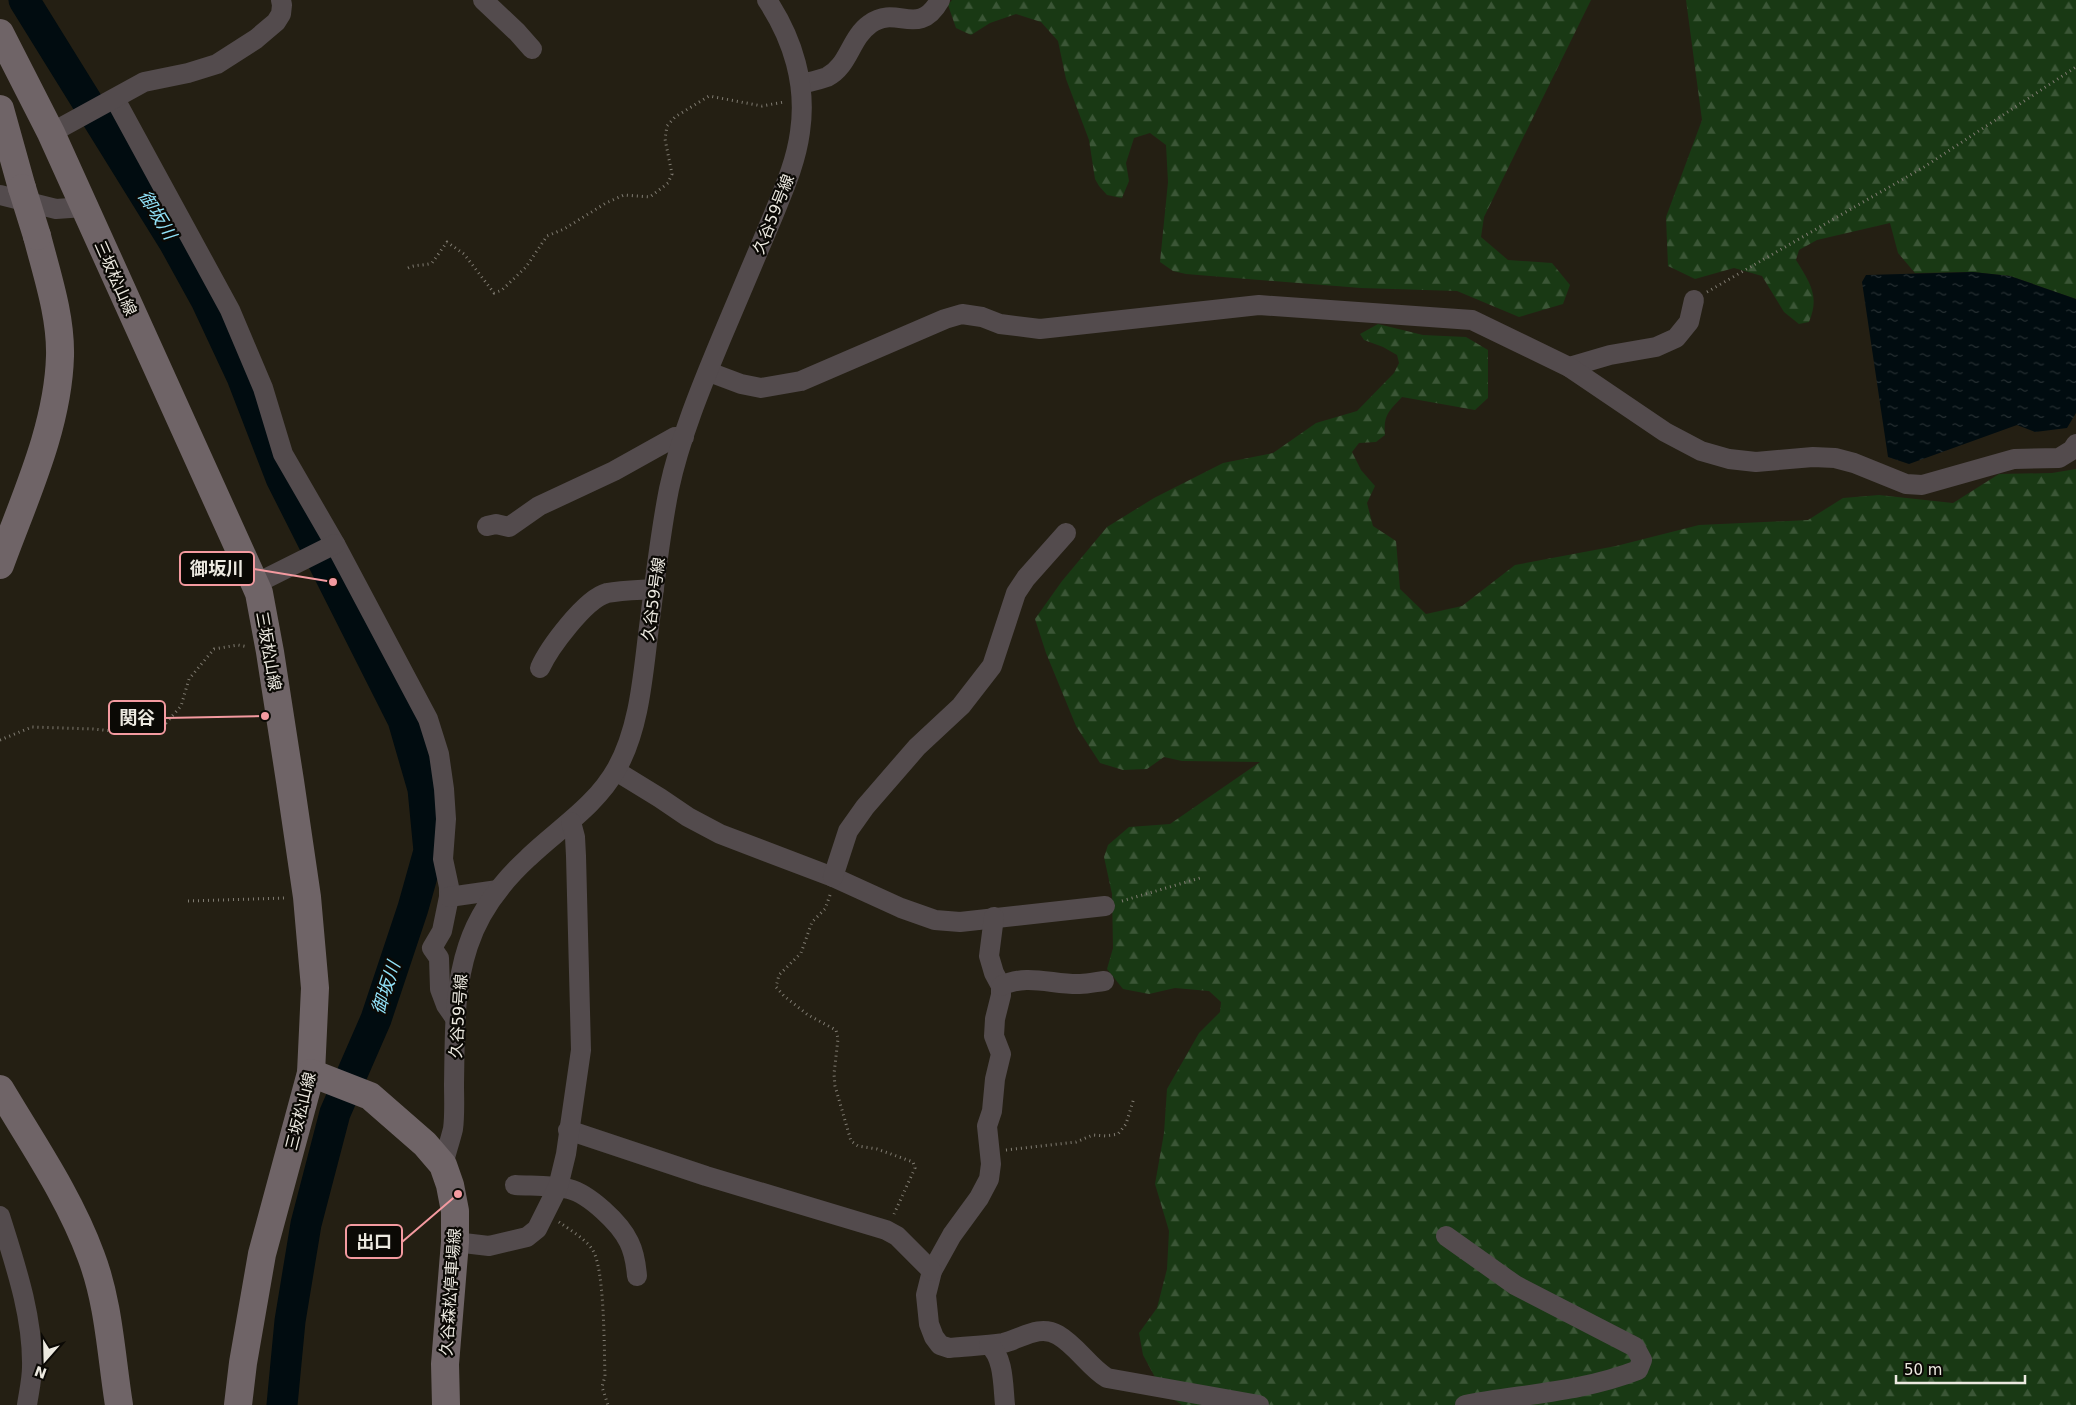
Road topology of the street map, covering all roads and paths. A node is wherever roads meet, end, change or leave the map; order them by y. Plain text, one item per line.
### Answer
1 (281, 0) edge
2 (483, 0) edge
3 (767, 0) edge
4 (940, 0) edge
5 (0, 33) edge
6 (532, 49) dead end
7 (2076, 67) edge
8 (802, 90) junction
9 (113, 100) junction
10 (0, 109) edge
11 (58, 130) junction
12 (5, 146) edge
13 (11, 191) edge
14 (84, 207) junction
15 (408, 268) dead end
16 (1694, 300) joint
17 (1569, 367) junction
18 (709, 372) junction
19 (684, 436) junction
20 (2076, 444) edge
21 (487, 526) dead end
22 (1066, 533) dead end
23 (333, 545) junction
24 (0, 565) edge
25 (255, 584) junction
26 (654, 589) junction
27 (270, 652) junction
28 (540, 668) dead end
29 (0, 740) edge
30 (616, 771) junction
31 (570, 822) junction
32 (833, 877) junction
33 (1200, 878) dead end
34 (498, 890) junction
35 (306, 897) junction
36 (449, 897) junction
37 (188, 901) dead end
38 (1105, 906) joint
39 (994, 917) junction
40 (1104, 982) dead end
41 (1001, 986) junction
42 (455, 1018) junction
43 (316, 1074) junction
44 (0, 1089) edge
45 (1134, 1098) dead end
46 (568, 1130) junction
47 (989, 1153) junction
48 (443, 1165) junction
49 (515, 1185) dead end
50 (558, 1187) junction
51 (546, 1213) junction
52 (0, 1216) edge
53 (886, 1230) junction
54 (1446, 1236) dead end
55 (455, 1242) junction
56 (932, 1271) junction
57 (637, 1276) dead end
58 (989, 1345) junction
59 (27, 1405) edge
60 (119, 1405) edge
61 (238, 1405) edge
62 (446, 1405) edge
63 (608, 1405) edge
64 (1006, 1405) edge
65 (1259, 1405) edge
66 (1465, 1405) edge

1 - 9 street
2 - 6 street
3 - 8 street, 久谷59号線
4 - 8 street
5 - 11 main road, 三坂松山線
7 - 16 path
8 - 15 path
8 - 18 street, 久谷59号線
9 - 11 street
9 - 23 street
10 - 12 main road
11 - 14 main road, 三坂松山線
12 - 13 main road
13 - 14 street
13 - 24 main road, bridge
14 - 25 main road, 三坂松山線
16 - 17 street
17 - 18 street
17 - 20 street
18 - 19 street, 久谷59号線
19 - 21 street
19 - 26 street, 久谷59号線
22 - 32 street
23 - 25 street
23 - 36 street
25 - 27 main road, 三坂松山線
26 - 28 street
26 - 30 street, 久谷59号線
27 - 29 path
27 - 35 main road, 三坂松山線
30 - 31 street, 久谷59号線
30 - 32 street
31 - 34 street, 久谷59号線
31 - 46 street
32 - 39 street
32 - 53 path
33 - 38 path
34 - 36 street
34 - 42 street, 久谷59号線
35 - 37 path
35 - 43 main road, 三坂松山線
36 - 42 street
38 - 39 street
39 - 41 street
40 - 41 street
41 - 47 street
42 - 48 street, 久谷59号線
43 - 48 main road, 久谷森松停車場線
43 - 61 main road, 三坂松山線
44 - 60 main road
45 - 47 path
46 - 50 street
46 - 53 street
47 - 56 street
48 - 55 main road, 久谷森松停車場線
49 - 50 street
50 - 51 street
50 - 57 street
51 - 55 street
51 - 63 path
52 - 59 street
53 - 56 street
54 - 66 street
55 - 62 main road, 久谷森松停車場線
56 - 58 street
58 - 64 street
58 - 65 street

